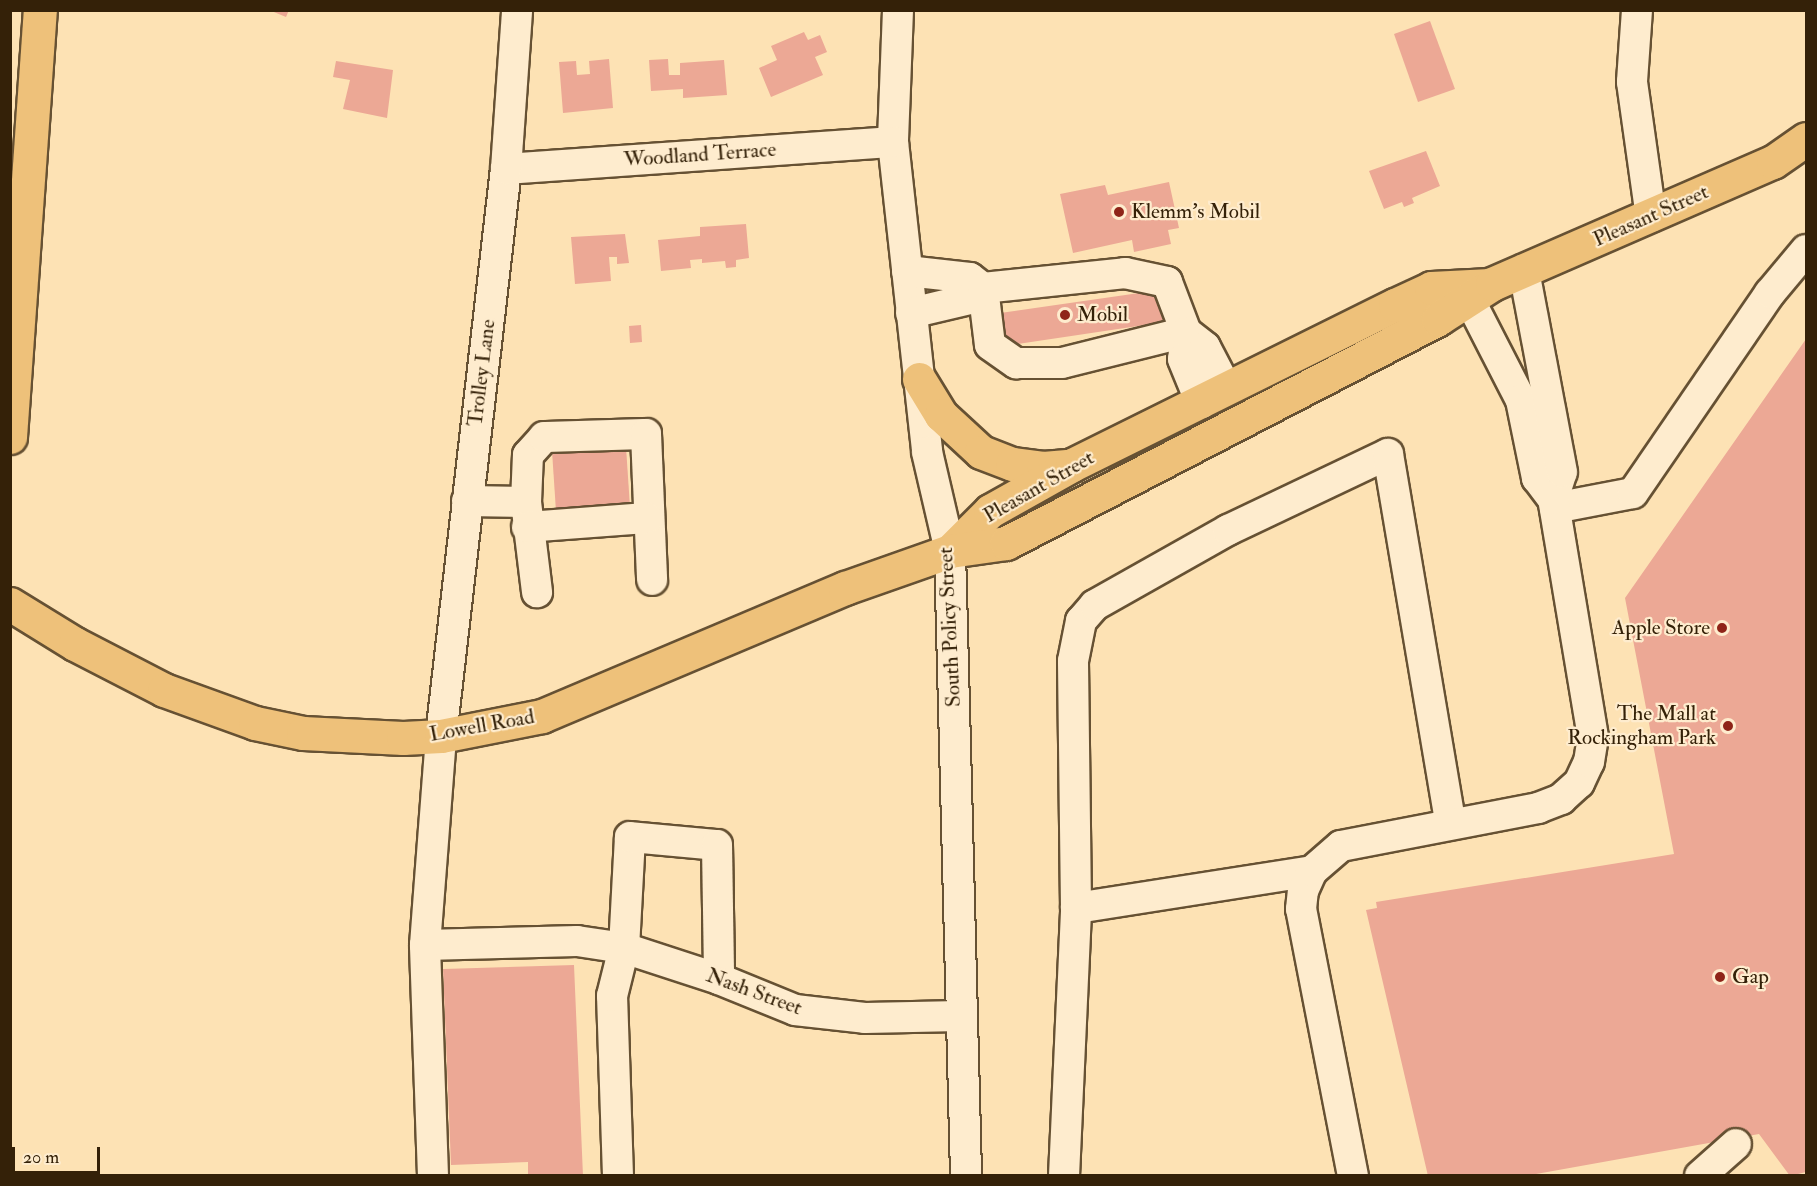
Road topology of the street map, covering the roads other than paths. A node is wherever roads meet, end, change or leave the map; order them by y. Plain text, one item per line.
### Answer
1 (40, 10) edge
2 (518, 10) edge
3 (898, 10) edge
4 (1636, 10) edge
5 (1806, 139) edge
6 (893, 142) junction
7 (506, 169) junction
8 (1650, 217) junction
9 (1806, 250) edge
10 (1524, 270) junction
11 (907, 271) junction
12 (982, 288) junction
13 (1481, 292) junction
14 (911, 313) junction
15 (1186, 332) junction
16 (919, 379) junction
17 (1214, 396) junction
18 (10, 437) edge
19 (1072, 465) junction
20 (467, 501) junction
21 (1554, 504) junction
22 (526, 515) junction
23 (648, 518) junction
24 (950, 551) junction
25 (652, 580) dead end
26 (537, 592) dead end
27 (10, 604) edge
28 (441, 736) junction
29 (1450, 822) junction
30 (1311, 871) junction
31 (1076, 908) junction
32 (425, 945) junction
33 (624, 948) junction
34 (719, 979) junction
35 (960, 1016) junction
36 (1736, 1144) dead end
37 (433, 1176) edge
38 (618, 1176) edge
39 (966, 1176) edge
40 (1064, 1176) edge
41 (1353, 1176) edge
42 (1700, 1176) edge

1 - 18 main road
2 - 7 street, Trolley Lane
3 - 6 street, South Policy Street
4 - 8 street
5 - 8 main road, Pleasant Street
6 - 7 street, Woodland Terrace
6 - 11 street, South Policy Street
7 - 20 street, Trolley Lane
8 - 10 main road, Pleasant Street
9 - 21 street
10 - 13 main road, Pleasant Street
10 - 21 street
11 - 12 street
11 - 14 street, South Policy Street
12 - 14 street
12 - 15 street
12 - 15 street
13 - 17 main road, Pleasant Street
13 - 21 street
13 - 24 main road, Pleasant Street
14 - 16 street, South Policy Street
15 - 17 street
16 - 19 main road
16 - 24 street, South Policy Street
17 - 19 main road, Pleasant Street
19 - 24 main road, Pleasant Street
20 - 22 street
20 - 28 street, Trolley Lane
21 - 29 street
22 - 23 street
22 - 23 street
22 - 26 street
23 - 25 street
24 - 28 main road, Lowell Road
24 - 35 street, South Policy Street
27 - 28 main road, Lowell Road
28 - 32 street, Trolley Lane
29 - 30 street
29 - 31 street
30 - 31 street
30 - 41 street
31 - 40 street
32 - 33 street, Nash Street
32 - 37 street, Trolley Lane
33 - 34 street, Nash Street
33 - 34 street
33 - 38 street
34 - 35 street, Nash Street
35 - 39 street, South Policy Street
36 - 42 street

